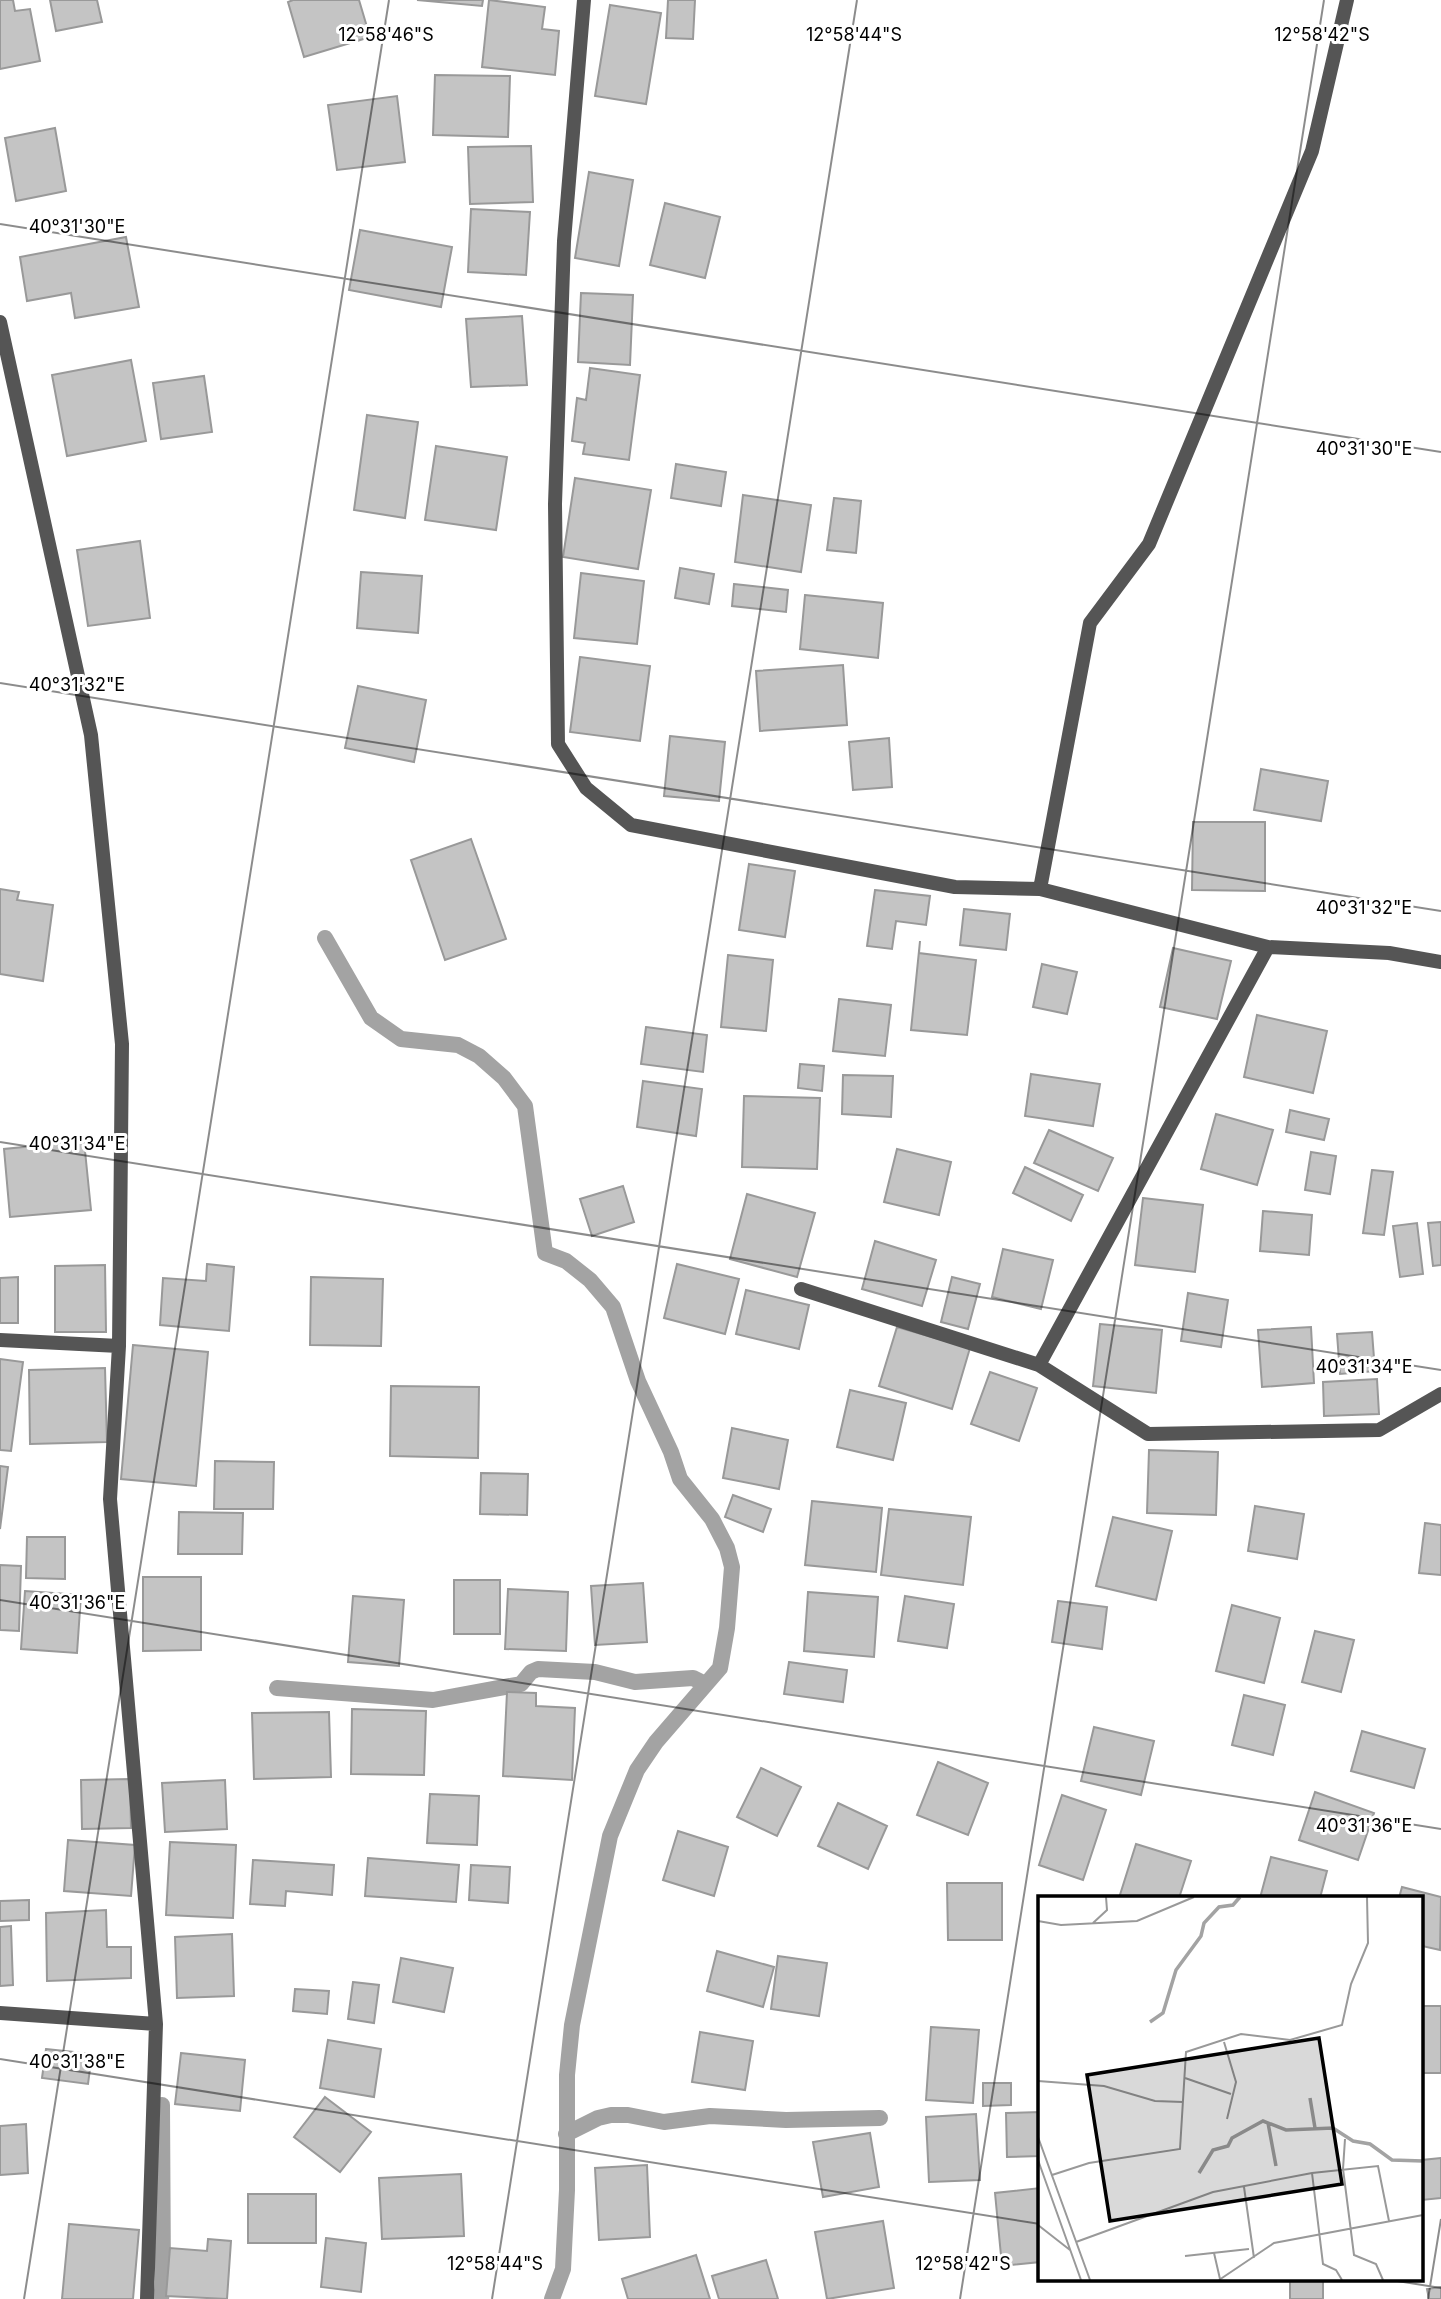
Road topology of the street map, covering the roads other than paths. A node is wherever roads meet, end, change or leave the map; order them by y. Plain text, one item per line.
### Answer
1 (584, 0) edge
2 (1347, 0) edge
3 (0, 322) edge
4 (1040, 889) junction
5 (1268, 947) junction
6 (1441, 962) edge
7 (800, 1289) dead end
8 (0, 1340) edge
9 (119, 1346) junction
10 (1039, 1365) junction
11 (1441, 1394) edge
12 (0, 2013) edge
13 (156, 2024) junction
14 (147, 2299) edge

1 - 4 street
2 - 4 street
3 - 9 street
4 - 5 street
5 - 6 street
5 - 10 street
7 - 10 street
8 - 9 street
9 - 13 street
10 - 11 street
12 - 13 street
13 - 14 street

